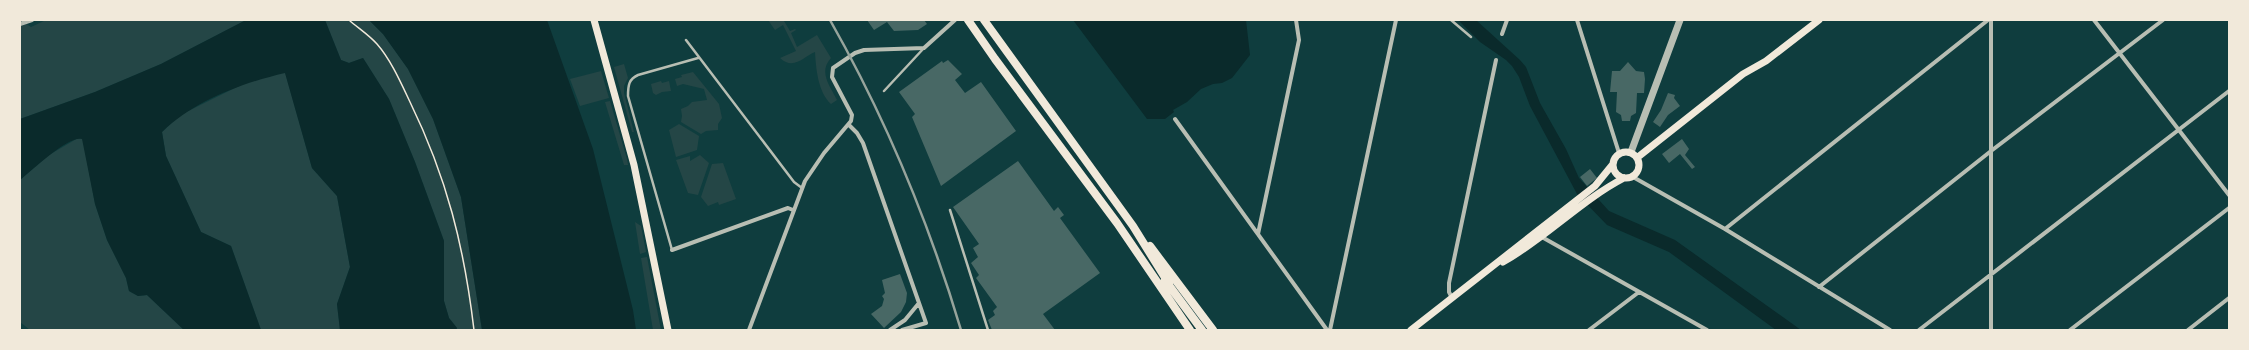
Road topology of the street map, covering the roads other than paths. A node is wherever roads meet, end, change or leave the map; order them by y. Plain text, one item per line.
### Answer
1 (32, 20) edge
2 (594, 20) edge
3 (955, 20) edge
4 (968, 20) edge
5 (984, 20) edge
6 (1296, 20) edge
7 (1396, 20) edge
8 (1451, 20) edge
9 (1507, 20) edge
10 (1577, 20) edge
11 (1680, 20) edge
12 (1819, 20) edge
13 (1988, 20) edge
14 (1991, 20) edge
15 (2094, 20) edge
16 (2163, 20) edge
17 (20, 24) edge
18 (1502, 34) dead end
19 (1471, 37) dead end
20 (686, 40) dead end
21 (924, 48) junction
22 (2119, 53) junction
23 (698, 58) junction
24 (1496, 60) dead end
25 (884, 92) dead end
26 (2229, 92) edge
27 (1175, 119) dead end
28 (849, 125) junction
29 (2179, 130) junction
30 (1991, 151) junction
31 (1631, 152) junction
32 (1620, 153) junction
33 (1638, 157) junction
34 (1613, 164) junction
35 (1633, 177) junction
36 (1624, 178) junction
37 (802, 188) junction
38 (1593, 192) junction
39 (2229, 195) edge
40 (1580, 202) junction
41 (2229, 208) edge
42 (793, 210) junction
43 (950, 210) dead end
44 (1117, 223) junction
45 (1133, 226) junction
46 (1725, 229) junction
47 (1536, 231) junction
48 (1258, 234) junction
49 (1542, 237) junction
50 (672, 250) joint
51 (1489, 270) junction
52 (1991, 274) junction
53 (1169, 284) junction
54 (1819, 287) junction
55 (1639, 292) junction
56 (1452, 298) junction
57 (2229, 298) edge
58 (919, 303) junction
59 (668, 330) edge
60 (750, 330) edge
61 (890, 330) edge
62 (902, 330) edge
63 (988, 330) edge
64 (1190, 330) edge
65 (1202, 330) edge
66 (1213, 330) edge
67 (1328, 330) edge
68 (1411, 330) edge
69 (1589, 330) edge
70 (1707, 330) edge
71 (1890, 330) edge
72 (1919, 330) edge
73 (1991, 330) edge
74 (2070, 330) edge
75 (2188, 330) edge

1 - 17 street
2 - 59 main road
3 - 21 street
4 - 44 main road
5 - 45 main road
6 - 48 street
7 - 67 street
8 - 19 lane
9 - 18 street
10 - 32 street
11 - 31 street
12 - 33 main road
13 - 46 street
14 - 30 street
15 - 22 street
16 - 22 street
20 - 23 lane
21 - 25 lane
21 - 28 street
22 - 29 street
22 - 30 street
23 - 37 lane
23 - 50 lane
24 - 56 street
26 - 29 street
27 - 48 street
28 - 37 street
28 - 58 street
29 - 39 street
29 - 52 street
30 - 52 street
30 - 54 street
31 - 32 main road
31 - 33 main road
32 - 34 main road
33 - 35 main road
34 - 36 main road
34 - 38 main road
35 - 36 main road
35 - 46 street
36 - 38 main road
37 - 42 street
38 - 40 main road
40 - 47 main road
40 - 49 main road
41 - 74 street
42 - 50 street
42 - 60 street
43 - 63 lane
44 - 53 main road
44 - 64 main road
45 - 53 main road
45 - 66 main road
46 - 54 street
47 - 49 street
47 - 51 main road
48 - 67 street
49 - 51 main road
49 - 55 street
51 - 56 main road
52 - 72 street
52 - 73 street
53 - 65 main road
54 - 71 street
55 - 69 street
55 - 70 street
56 - 68 main road
57 - 75 street
58 - 61 street
58 - 62 street

